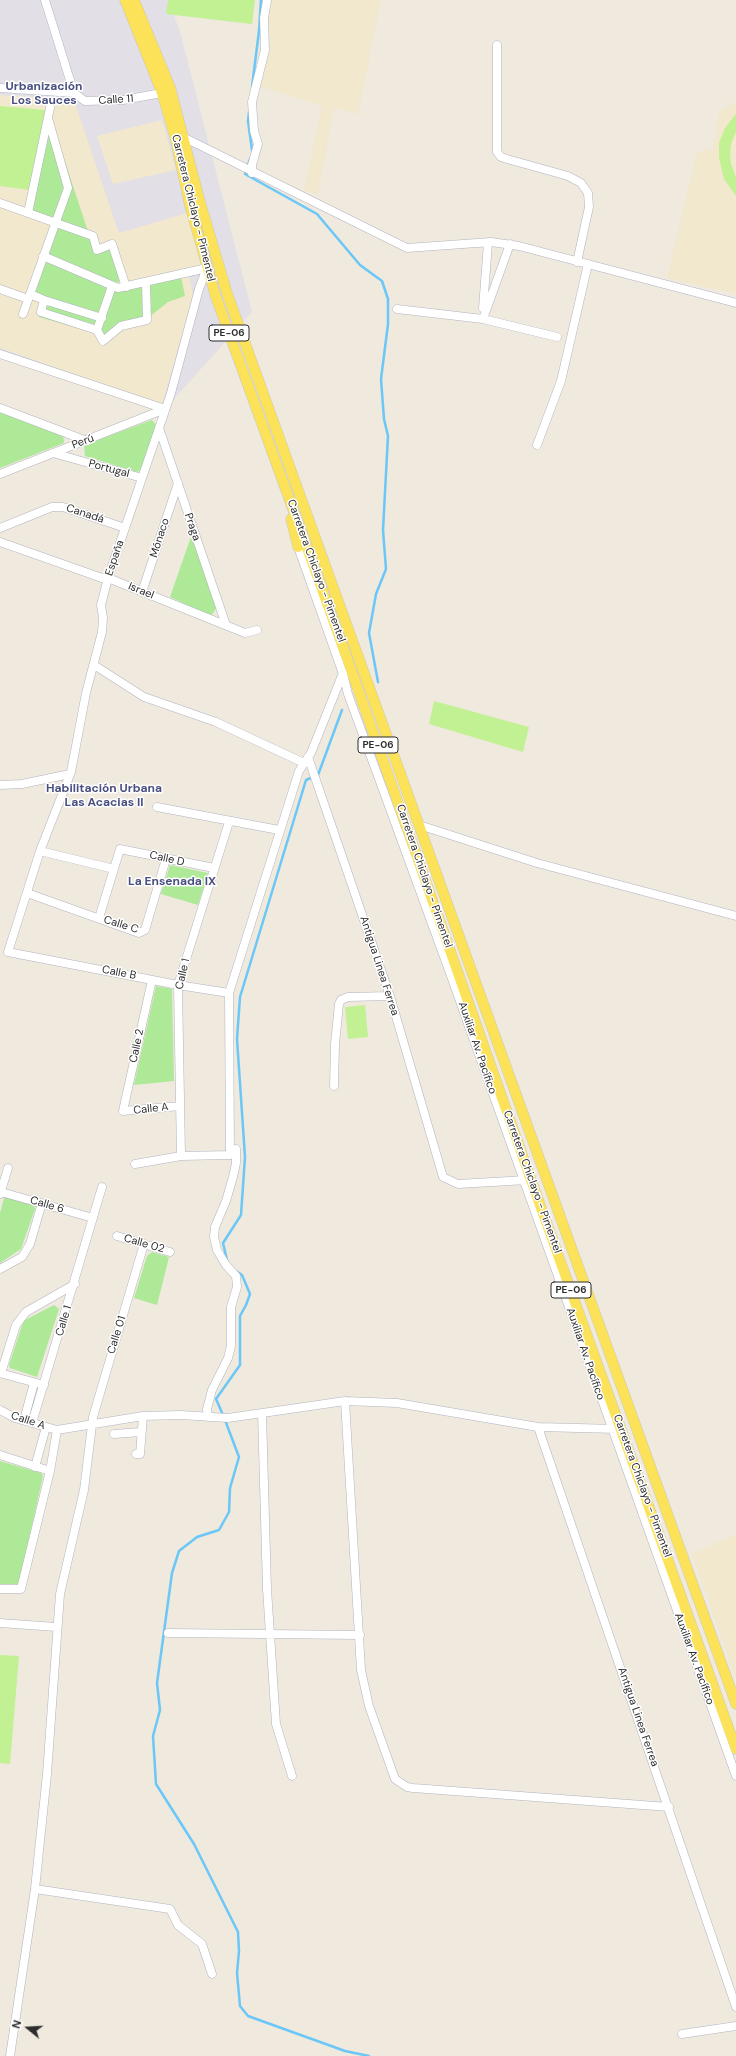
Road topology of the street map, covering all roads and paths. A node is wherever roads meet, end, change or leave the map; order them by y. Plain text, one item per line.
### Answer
1 (45, 0) edge
2 (125, 0) edge
3 (134, 0) edge
4 (267, 0) edge
5 (497, 44) dead end
6 (0, 88) edge
7 (74, 93) junction
8 (162, 93) junction
9 (50, 108) dead end
10 (48, 118) junction
11 (184, 138) junction
12 (248, 171) junction
13 (0, 203) edge
14 (28, 213) junction
15 (56, 222) junction
16 (488, 243) junction
17 (510, 244) junction
18 (43, 256) junction
19 (577, 262) junction
20 (588, 264) junction
21 (207, 268) junction
22 (146, 283) junction
23 (112, 286) junction
24 (126, 287) junction
25 (0, 289) edge
26 (29, 297) junction
27 (44, 300) junction
28 (736, 303) edge
29 (397, 309) dead end
30 (76, 310) junction
31 (23, 314) dead end
32 (102, 318) junction
33 (482, 319) junction
34 (73, 322) junction
35 (97, 330) junction
36 (557, 337) dead end
37 (0, 354) edge
38 (0, 408) edge
39 (165, 410) junction
40 (159, 428) junction
41 (87, 441) junction
42 (537, 444) dead end
43 (53, 454) junction
44 (0, 474) edge
45 (281, 474) junction
46 (142, 478) junction
47 (178, 483) junction
48 (0, 528) edge
49 (125, 528) junction
50 (0, 542) edge
51 (298, 547) joint
52 (108, 578) junction
53 (142, 592) junction
54 (226, 625) junction
55 (257, 630) dead end
56 (348, 661) junction
57 (94, 665) junction
58 (343, 674) junction
59 (306, 760) junction
60 (70, 774) junction
61 (0, 785) edge
62 (157, 807) dead end
63 (229, 822) junction
64 (419, 825) junction
65 (279, 830) junction
66 (407, 830) junction
67 (40, 851) junction
68 (166, 859) junction
69 (214, 868) junction
70 (114, 869) junction
71 (27, 892) junction
72 (736, 916) edge
73 (99, 918) junction
74 (8, 952) joint
75 (152, 980) junction
76 (178, 985) junction
77 (229, 993) junction
78 (390, 996) junction
79 (334, 1086) dead end
80 (180, 1106) junction
81 (123, 1112) joint
82 (236, 1149) dead end
83 (181, 1156) junction
84 (135, 1164) dead end
85 (8, 1168) dead end
86 (527, 1180) junction
87 (102, 1187) dead end
88 (0, 1193) edge
89 (42, 1203) junction
90 (94, 1218) junction
91 (117, 1236) dead end
92 (144, 1244) junction
93 (170, 1252) dead end
94 (0, 1269) edge
95 (75, 1284) junction
96 (0, 1373) edge
97 (34, 1383) junction
98 (44, 1385) junction
99 (345, 1401) junction
100 (0, 1410) edge
101 (262, 1413) junction
102 (143, 1416) junction
103 (212, 1417) junction
104 (24, 1420) junction
105 (32, 1422) junction
106 (91, 1425) junction
107 (46, 1426) junction
108 (538, 1427) junction
109 (617, 1429) junction
110 (57, 1430) junction
111 (142, 1432) junction
112 (114, 1434) dead end
113 (136, 1454) dead end
114 (0, 1455) edge
115 (35, 1467) junction
116 (50, 1471) junction
117 (682, 1555) junction
118 (669, 1560) junction
119 (0, 1589) edge
120 (0, 1623) edge
121 (56, 1627) junction
122 (168, 1633) dead end
123 (270, 1634) junction
124 (360, 1635) junction
125 (736, 1704) edge
126 (736, 1749) edge
127 (292, 1776) dead end
128 (736, 1776) edge
129 (669, 1808) junction
130 (35, 1889) junction
131 (212, 1974) dead end
132 (736, 2007) edge
133 (736, 2026) edge
134 (682, 2034) dead end
135 (10, 2056) edge

1 - 7 street
2 - 8 main road, Carretera Chiclayo - Pimentel / PE-06
3 - 11 main road, Carretera Chiclayo - Pimentel / PE-06
4 - 12 street
5 - 19 street
6 - 7 street, Calle 11
7 - 8 street, Calle 11
8 - 21 main road, Carretera Chiclayo - Pimentel / PE-06
9 - 10 street
10 - 14 street
10 - 15 street
11 - 12 street
11 - 64 main road, Carretera Chiclayo - Pimentel / PE-06
12 - 16 street
13 - 14 street
14 - 15 street
15 - 18 street
15 - 24 street
16 - 17 street
16 - 33 street
17 - 19 street
17 - 33 street
18 - 23 street
18 - 26 street
19 - 20 street
20 - 28 street
20 - 42 street
21 - 22 street
21 - 39 street, España
21 - 45 main road, Carretera Chiclayo - Pimentel / PE-06
22 - 24 street
22 - 35 street
23 - 24 street
23 - 32 street
25 - 26 street
26 - 27 street
26 - 31 street
27 - 30 street
27 - 34 street
29 - 33 street
30 - 32 street
30 - 34 street
32 - 35 street
33 - 36 street
34 - 35 street
37 - 39 street
38 - 41 street
39 - 40 street, España
39 - 41 street, Perú
40 - 46 street, España
40 - 47 street, Praga
41 - 43 street, Perú
43 - 44 street, Perú
43 - 46 street, Portugal
45 - 51 main road
45 - 56 main road, Carretera Chiclayo - Pimentel / PE-06
46 - 49 street, España
47 - 53 street, Mónaco
47 - 54 street, Praga
48 - 49 street, Canadá
49 - 52 street, España
50 - 52 street, Israel
51 - 58 street, Auxiliar Av. Pacífico
52 - 53 street, Israel
52 - 57 street, España
53 - 54 street, Israel
54 - 55 street, Israel
56 - 58 street
56 - 66 main road, Carretera Chiclayo - Pimentel / PE-06
57 - 59 street
57 - 60 street, España
58 - 59 street
58 - 86 street, Auxiliar Av. Pacífico
59 - 65 street
59 - 78 street, Antigua Linea Ferrea
60 - 61 street
60 - 67 street, España
62 - 63 street
63 - 65 street
63 - 69 street, Calle 1
64 - 66 main road
64 - 72 street
64 - 117 main road, Carretera Chiclayo - Pimentel / PE-06
65 - 77 street
66 - 86 main road, Carretera Chiclayo - Pimentel / PE-06
67 - 70 street
67 - 71 street, España
68 - 69 street, Calle D
68 - 70 street, Calle D
68 - 73 street, Calle C
69 - 76 street, Calle 1
70 - 73 street
71 - 73 street, Calle C
71 - 74 street, España
74 - 75 street, Calle B
75 - 76 street, Calle B
75 - 81 street, Calle 2
76 - 77 street, Calle B
76 - 80 street, Calle 1
77 - 83 street
78 - 79 street
78 - 86 street, Antigua Linea Ferrea
80 - 81 street, Calle A
80 - 83 street, Calle 1
82 - 103 street
83 - 84 street
85 - 88 street
86 - 109 main road, Carretera Chiclayo - Pimentel / PE-06
87 - 90 street, Calle 1
88 - 89 street, Calle 6
89 - 90 street, Calle 6
89 - 94 street
90 - 95 street, Calle 1
91 - 92 street, Calle 02
92 - 93 street, Calle 02
92 - 106 street, Calle 01
95 - 96 street
95 - 98 street, Calle 1
96 - 97 street
97 - 98 street
97 - 104 street
98 - 105 street, Calle 1
99 - 101 street
99 - 108 street
99 - 124 street
100 - 104 street, Calle A
101 - 103 street
101 - 123 street
102 - 103 street
102 - 106 street
102 - 111 street
104 - 105 street, Calle A
105 - 107 street, Calle A
106 - 110 street
106 - 121 street, Calle 01
107 - 110 street, Calle A
107 - 115 street
108 - 109 street
108 - 129 street, Antigua Linea Ferrea
109 - 118 main road, Carretera Chiclayo - Pimentel / PE-06
109 - 128 street, Auxiliar Av. Pacífico
110 - 116 street
111 - 112 street
111 - 113 street
114 - 115 street
115 - 116 street
116 - 119 street
117 - 118 main road
117 - 125 main road, Carretera Chiclayo - Pimentel / PE-06
118 - 126 main road, Carretera Chiclayo - Pimentel / PE-06
120 - 121 street
121 - 130 street, Calle 01
122 - 123 street
123 - 124 street
123 - 127 street
124 - 129 street
129 - 132 street, Antigua Linea Ferrea
130 - 131 street
130 - 135 street, Calle 01
133 - 134 street

